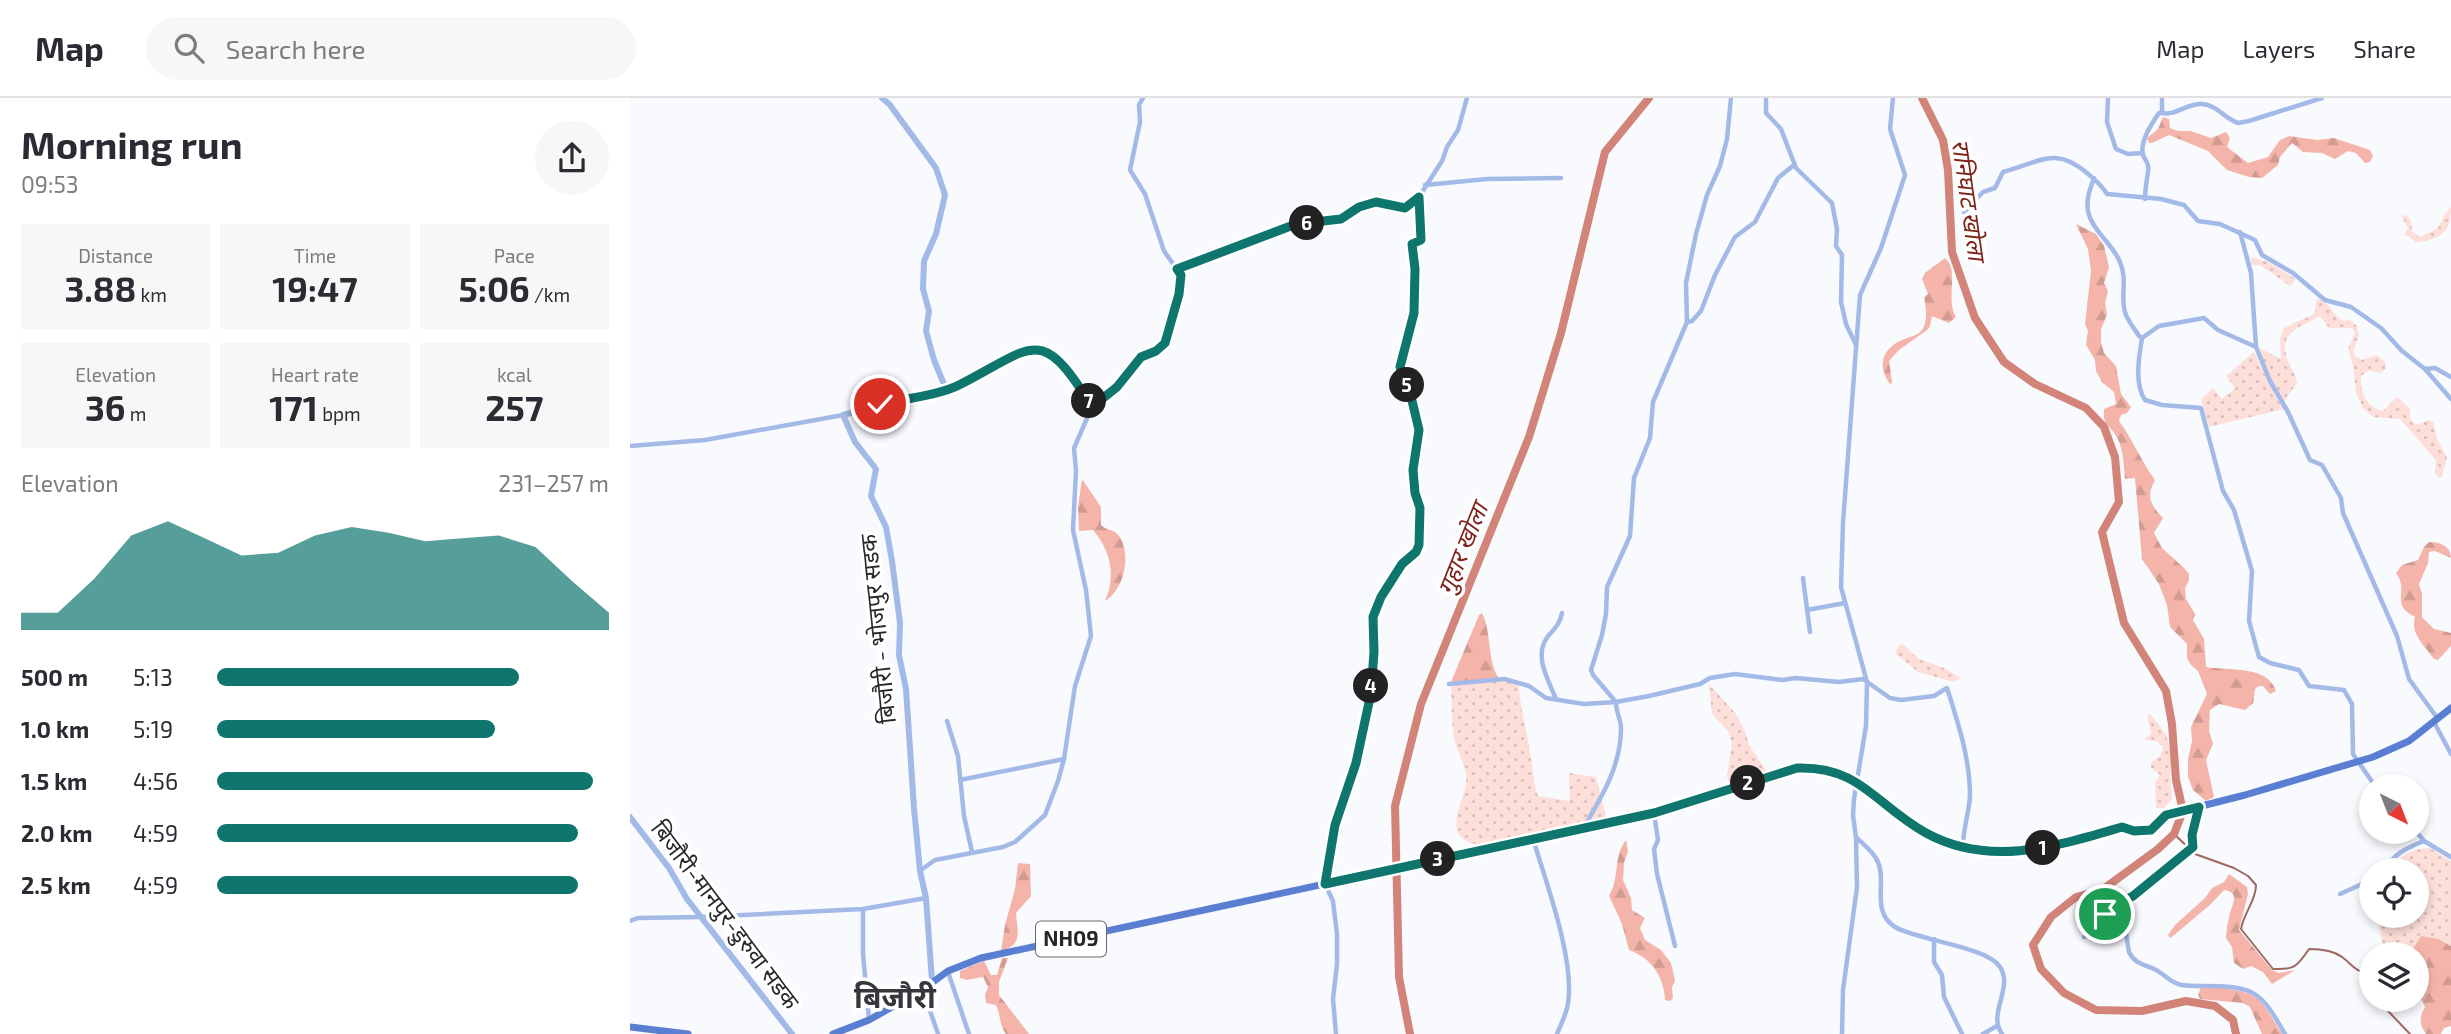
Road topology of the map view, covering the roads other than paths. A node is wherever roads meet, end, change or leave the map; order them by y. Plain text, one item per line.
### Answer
1 (882, 98) edge
2 (1143, 98) edge
3 (1467, 98) edge
4 (1731, 98) edge
5 (1766, 98) edge
6 (1893, 98) edge
7 (2108, 98) edge
8 (2162, 98) edge
9 (2322, 98) edge
10 (2162, 113) junction
11 (2143, 153) junction
12 (1794, 164) junction
13 (1561, 178) dead end
14 (2094, 178) junction
15 (1424, 185) junction
16 (1419, 197) junction
17 (2145, 199) junction
18 (1964, 212) dead end
19 (2240, 232) junction
20 (1177, 269) junction
21 (1687, 322) junction
22 (2142, 338) junction
23 (1857, 346) junction
24 (2256, 347) junction
25 (2425, 369) junction
26 (2451, 377) edge
27 (946, 389) junction
28 (2451, 399) edge
29 (1092, 407) junction
30 (843, 415) junction
31 (630, 446) edge
32 (1803, 578) dead end
33 (1845, 603) junction
34 (1807, 610) junction
35 (1562, 613) dead end
36 (1810, 632) dead end
37 (1867, 682) junction
38 (1449, 684) dead end
39 (1556, 699) junction
40 (1616, 702) junction
41 (2451, 708) edge
42 (947, 721) dead end
43 (2436, 721) junction
44 (2451, 754) edge
45 (1064, 759) junction
46 (2357, 763) junction
47 (2366, 774) edge
48 (960, 780) junction
49 (1857, 781) junction
50 (2199, 807) junction
51 (1654, 813) junction
52 (630, 817) edge
53 (1584, 828) junction
54 (1856, 838) junction
55 (1533, 839) junction
56 (2416, 844) edge
57 (2429, 844) edge
58 (1963, 846) junction
59 (972, 852) junction
60 (2451, 856) edge
61 (2393, 858) edge
62 (920, 871) junction
63 (1325, 884) junction
64 (2359, 885) edge
65 (2340, 894) dead end
66 (926, 898) junction
67 (2121, 903) junction
68 (863, 908) junction
69 (702, 917) junction
70 (630, 921) edge
71 (2084, 937) dead end
72 (1934, 939) junction
73 (1675, 946) dead end
74 (948, 971) junction
75 (932, 981) junction
76 (922, 989) junction
77 (869, 1020) junction
78 (1997, 1026) junction
79 (630, 1027) edge
80 (688, 1034) edge
81 (792, 1034) edge
82 (833, 1034) edge
83 (938, 1034) edge
84 (969, 1034) edge
85 (1336, 1034) edge
86 (1557, 1034) edge
87 (1842, 1034) edge
88 (1962, 1034) edge
89 (1983, 1034) edge
90 (2002, 1034) edge
91 (2285, 1034) edge

1 - 27 street
2 - 20 street
3 - 15 street
4 - 21 street
5 - 12 street
6 - 23 street
7 - 11 street
8 - 10 street
9 - 10 street
10 - 11 street
11 - 17 street
12 - 21 street
12 - 23 street
13 - 15 street
14 - 17 street
14 - 18 street
14 - 22 street
15 - 16 street
16 - 20 street
16 - 63 street
17 - 19 street
19 - 24 street
19 - 25 street
20 - 29 street
21 - 40 street
22 - 24 street
22 - 46 street
23 - 33 street
24 - 43 street
25 - 26 street
25 - 28 street
27 - 29 street
27 - 30 street
29 - 45 street
30 - 31 street
30 - 62 street, बिजौरी - भोजपुर सडक
32 - 34 street
33 - 34 street
33 - 37 street
34 - 36 street
35 - 39 street
37 - 40 street
37 - 49 street
37 - 58 street
38 - 39 street
39 - 40 street
40 - 53 street
41 - 43 main road, NH09
42 - 48 street
43 - 44 street
43 - 46 main road, NH09
45 - 48 street
45 - 59 street
46 - 47 street
46 - 50 main road, NH09
48 - 59 street
49 - 51 main road, NH09
49 - 54 street
49 - 58 main road, NH09
50 - 58 main road, NH09
50 - 67 street
51 - 53 main road, NH09
51 - 73 street
52 - 69 street, बिजौरी-मानपुर-डुरुवा सडक
53 - 55 main road, NH09
54 - 72 street
54 - 87 street
55 - 63 main road, NH09
55 - 86 street
56 - 61 street
57 - 60 street
59 - 62 street
62 - 66 street, बिजौरी - भोजपुर सडक
63 - 74 main road, NH09
63 - 85 street
64 - 65 street
66 - 68 street
66 - 75 street, बिजौरी - भोजपुर सडक
67 - 71 street
67 - 91 street
68 - 69 street
68 - 77 street
69 - 70 street
69 - 81 street, बिजौरी-मानपुर-डुरुवा सडक
72 - 78 street
72 - 88 street
74 - 75 main road, NH09
74 - 84 street
75 - 76 main road, NH09
76 - 77 main road, NH09
76 - 83 street
77 - 82 main road, NH09
78 - 89 street
78 - 90 street
79 - 80 main road

